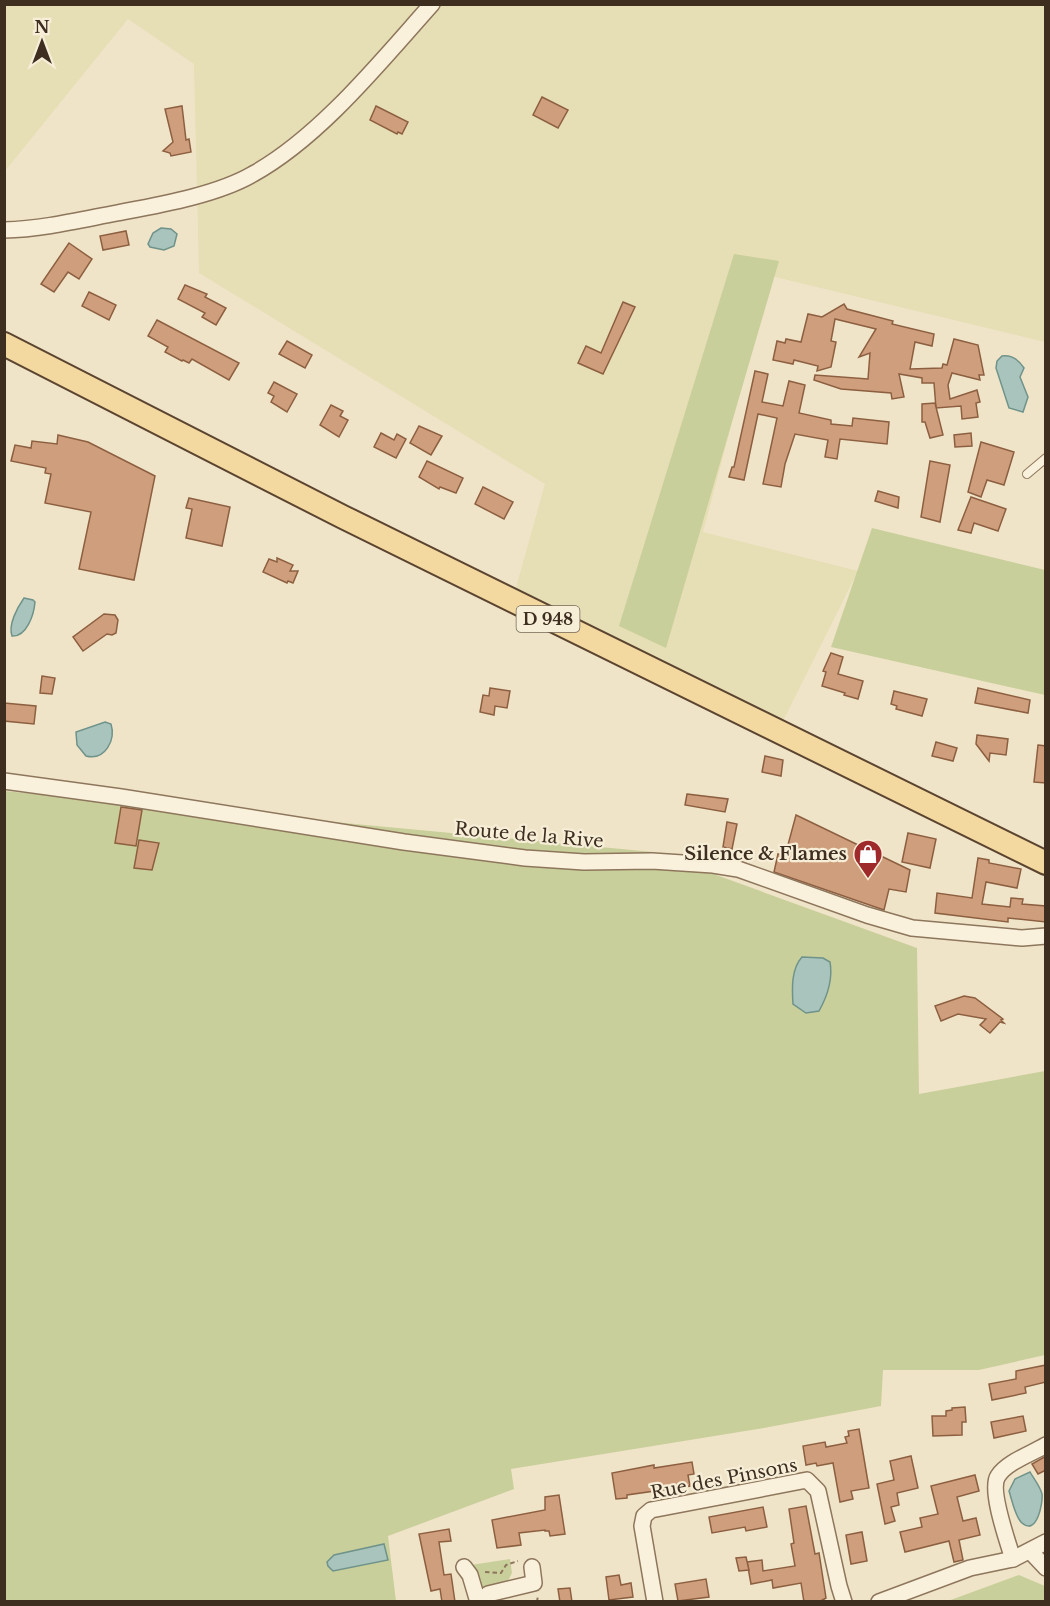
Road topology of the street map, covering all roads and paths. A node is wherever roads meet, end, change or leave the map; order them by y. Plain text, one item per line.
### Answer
1 (432, 4) edge
2 (4, 230) edge
3 (4, 344) edge
4 (1046, 458) edge
5 (1027, 474) dead end
6 (4, 781) edge
7 (1046, 863) edge
8 (1046, 936) edge
9 (1046, 1445) edge
10 (1046, 1542) edge
11 (1030, 1551) junction
12 (1013, 1559) junction
13 (532, 1567) joint
14 (1046, 1568) edge
15 (467, 1571) joint
16 (478, 1602) edge
17 (483, 1602) edge
18 (654, 1602) edge
19 (844, 1602) edge
20 (879, 1602) edge

1 - 2 street
3 - 7 main road, D 948
4 - 5 lane
6 - 8 street, Route de la Rive
9 - 12 street
10 - 11 street
11 - 12 street
11 - 14 street
12 - 20 street
13 - 15 path
13 - 17 street
15 - 16 street
18 - 19 street, Rue des Pinsons

